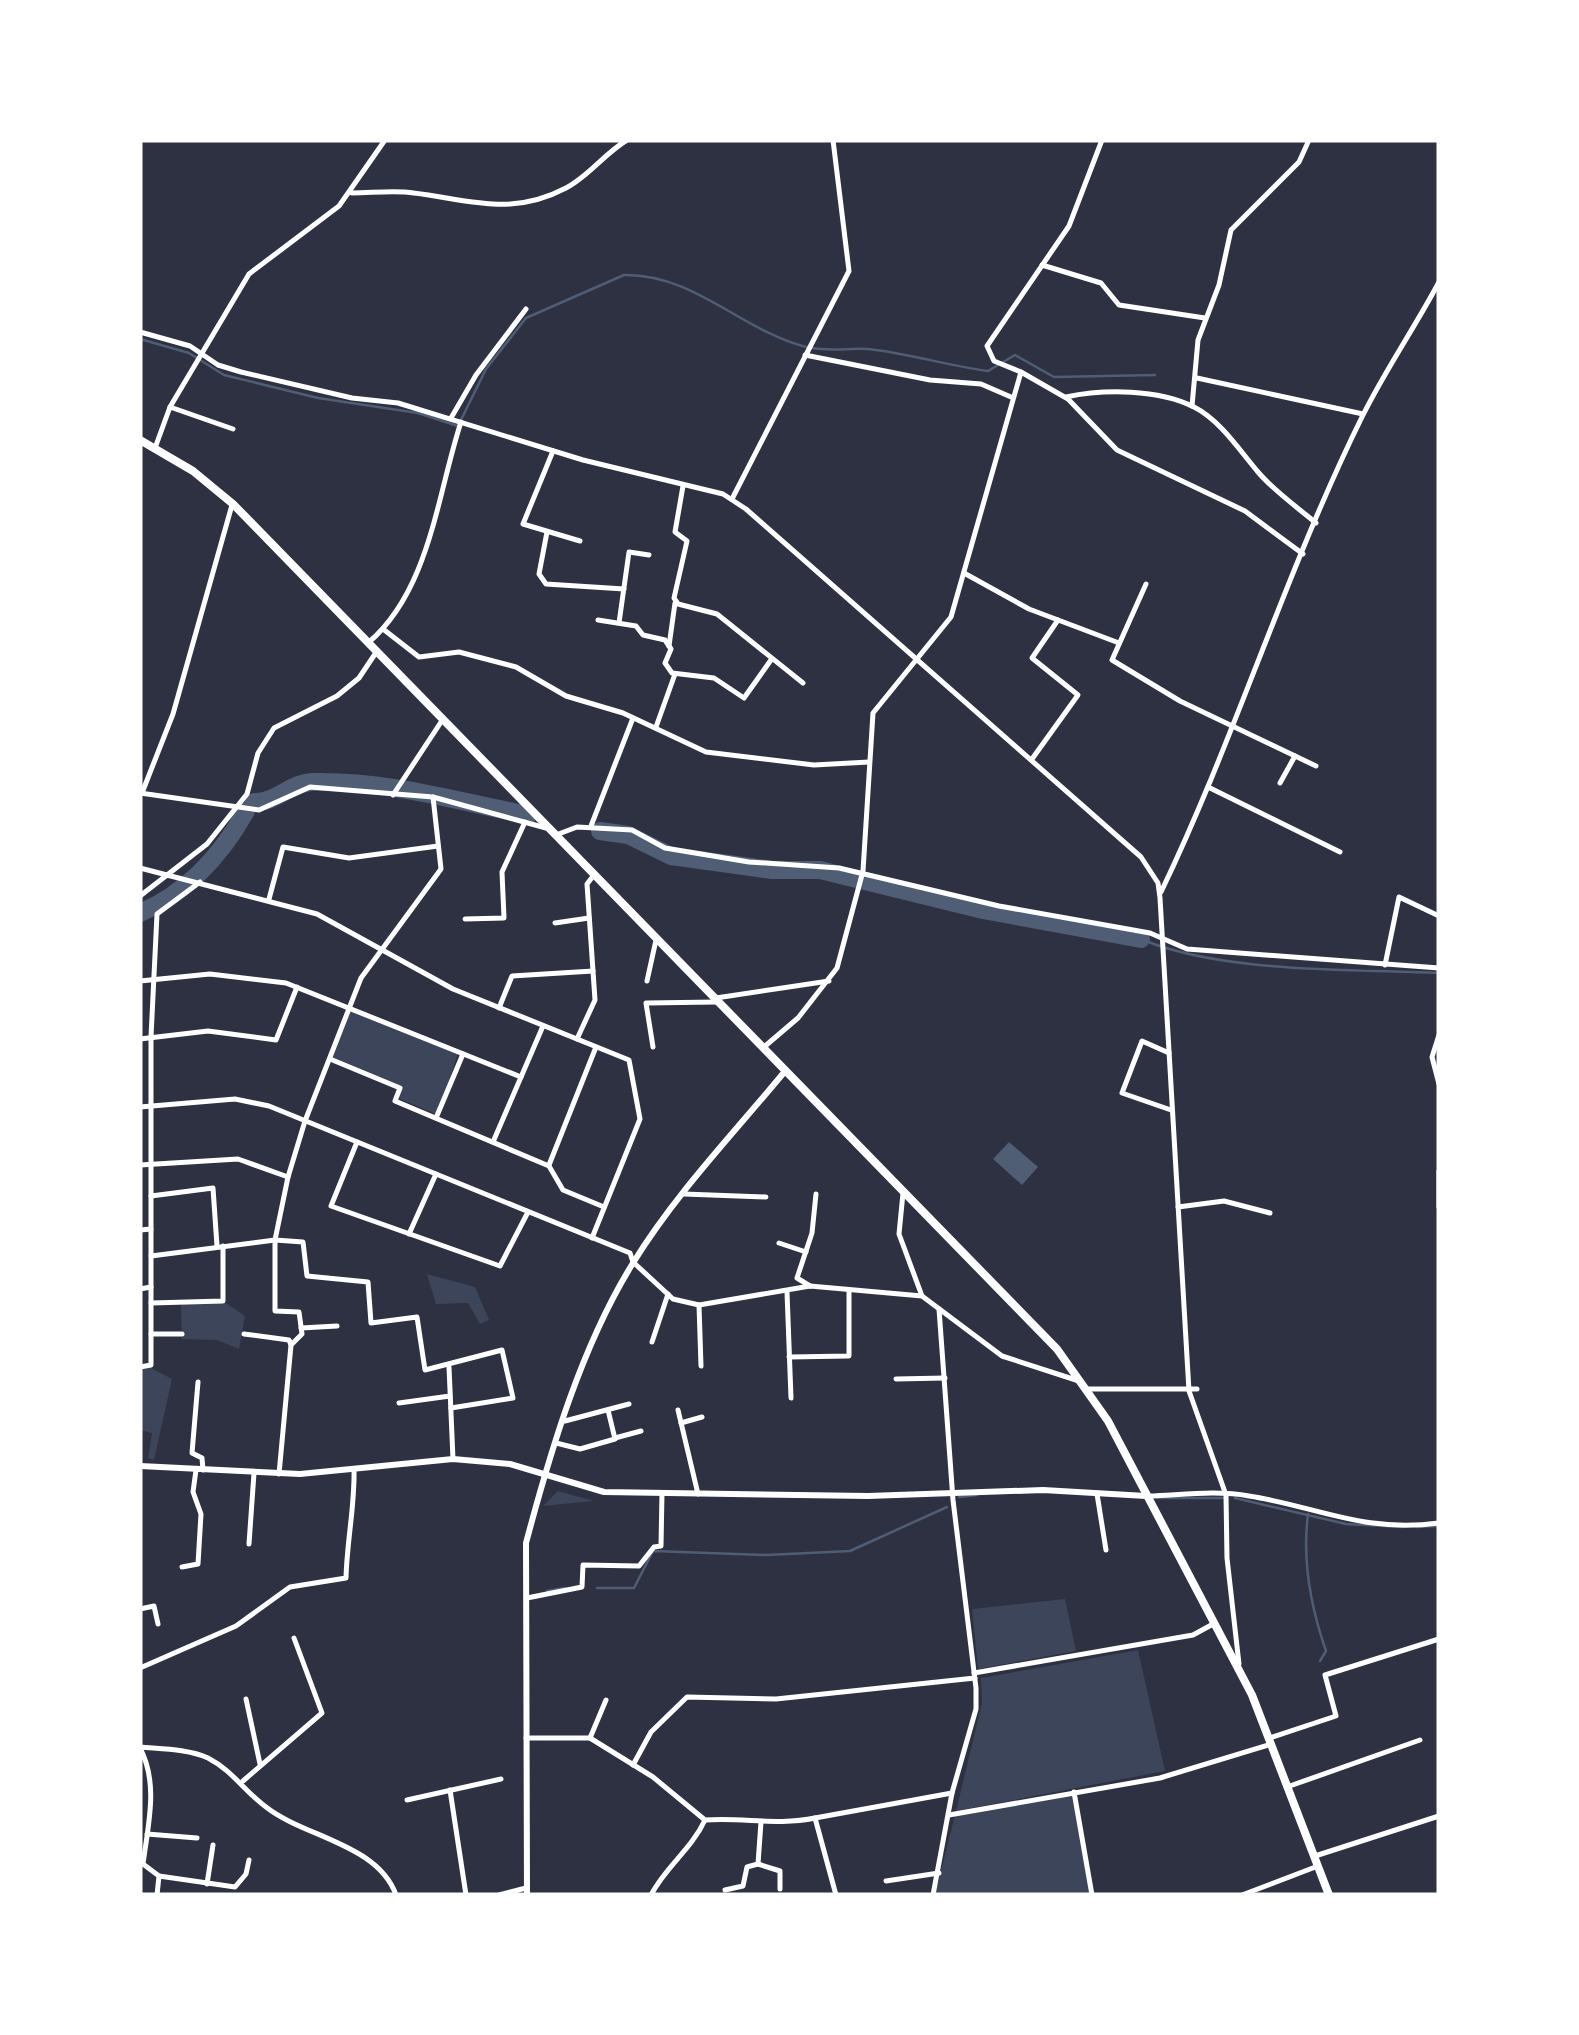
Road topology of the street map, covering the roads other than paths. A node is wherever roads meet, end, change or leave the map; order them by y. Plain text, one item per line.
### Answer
1 (385, 140) edge
2 (627, 140) edge
3 (833, 140) edge
4 (1102, 140) edge
5 (1309, 140) edge
6 (351, 193) junction
7 (1042, 265) junction
8 (1439, 282) edge
9 (526, 309) dead end
10 (1206, 318) junction
11 (140, 332) edge
12 (202, 354) junction
13 (805, 355) junction
14 (1021, 372) junction
15 (1197, 378) junction
16 (1011, 397) junction
17 (1066, 398) junction
18 (1192, 406) junction
19 (170, 407) junction
20 (1364, 414) junction
21 (451, 418) junction
22 (460, 422) junction
23 (233, 429) dead end
24 (140, 440) edge
25 (155, 448) junction
26 (553, 450) junction
27 (683, 486) junction
28 (732, 499) junction
29 (232, 504) junction
30 (1316, 523) junction
31 (547, 532) junction
32 (580, 541) dead end
33 (1303, 554) junction
34 (649, 555) dead end
35 (964, 573) junction
36 (1146, 584) dead end
37 (624, 590) junction
38 (676, 600) junction
39 (598, 620) dead end
40 (1058, 620) junction
41 (619, 623) junction
42 (383, 629) junction
43 (368, 642) junction
44 (1119, 643) junction
45 (668, 646) junction
46 (376, 651) junction
47 (915, 658) junction
48 (770, 660) junction
49 (675, 674) junction
50 (803, 683) dead end
51 (634, 718) junction
52 (443, 720) junction
53 (1235, 726) junction
54 (656, 729) junction
55 (1295, 756) junction
56 (1032, 760) junction
57 (869, 762) junction
58 (1316, 766) dead end
59 (1280, 784) dead end
60 (1210, 788) junction
61 (141, 793) edge
62 (393, 794) junction
63 (433, 796) junction
64 (238, 804) junction
65 (525, 822) junction
66 (591, 827) junction
67 (552, 832) junction
68 (438, 846) junction
69 (1340, 852) dead end
70 (140, 868) edge
71 (862, 874) junction
72 (594, 875) junction
73 (170, 876) junction
74 (200, 882) junction
75 (1159, 895) junction
76 (140, 896) edge
77 (269, 900) junction
78 (1439, 916) edge
79 (589, 918) junction
80 (465, 920) dead end
81 (555, 923) dead end
82 (656, 938) junction
83 (1162, 939) junction
84 (382, 946) junction
85 (1385, 965) junction
86 (1439, 968) edge
87 (593, 971) junction
88 (156, 978) junction
89 (140, 980) edge
90 (647, 981) dead end
91 (829, 981) junction
92 (297, 987) junction
93 (717, 1000) junction
94 (350, 1007) junction
95 (499, 1008) junction
96 (544, 1026) junction
97 (1439, 1036) edge
98 (151, 1037) junction
99 (140, 1039) edge
100 (577, 1039) junction
101 (596, 1047) junction
102 (653, 1047) dead end
103 (764, 1047) junction
104 (1168, 1053) junction
105 (463, 1054) junction
106 (330, 1059) junction
107 (786, 1070) junction
108 (521, 1077) junction
109 (1439, 1084) edge
110 (150, 1106) junction
111 (140, 1107) edge
112 (1172, 1110) junction
113 (436, 1118) junction
114 (306, 1121) junction
115 (357, 1142) junction
116 (493, 1142) junction
117 (150, 1164) junction
118 (140, 1166) edge
119 (549, 1166) junction
120 (1439, 1170) edge
121 (436, 1174) junction
122 (288, 1176) junction
123 (904, 1190) junction
124 (684, 1194) junction
125 (816, 1194) dead end
126 (150, 1196) junction
127 (766, 1197) dead end
128 (1178, 1207) junction
129 (604, 1208) junction
130 (1439, 1208) edge
131 (528, 1212) junction
132 (1270, 1213) dead end
133 (151, 1229) junction
134 (140, 1230) edge
135 (410, 1234) junction
136 (592, 1238) junction
137 (275, 1240) junction
138 (780, 1243) dead end
139 (220, 1247) junction
140 (806, 1252) junction
141 (151, 1256) junction
142 (633, 1262) junction
143 (810, 1286) junction
144 (151, 1288) junction
145 (140, 1289) edge
146 (849, 1290) junction
147 (786, 1292) junction
148 (668, 1294) junction
149 (922, 1296) junction
150 (151, 1303) junction
151 (698, 1305) junction
152 (938, 1308) junction
153 (338, 1326) dead end
154 (301, 1328) junction
155 (151, 1334) junction
156 (182, 1334) dead end
157 (244, 1334) dead end
158 (652, 1342) dead end
159 (291, 1345) junction
160 (789, 1357) junction
161 (701, 1366) dead end
162 (140, 1367) edge
163 (449, 1367) junction
164 (945, 1378) junction
165 (896, 1379) dead end
166 (198, 1382) dead end
167 (1085, 1385) junction
168 (1193, 1390) junction
169 (450, 1396) junction
170 (791, 1398) dead end
171 (399, 1403) dead end
172 (629, 1404) dead end
173 (451, 1408) junction
174 (608, 1410) junction
175 (678, 1410) dead end
176 (702, 1418) dead end
177 (565, 1421) junction
178 (681, 1423) junction
179 (640, 1431) dead end
180 (615, 1438) junction
181 (556, 1444) junction
182 (454, 1458) junction
183 (140, 1466) edge
184 (354, 1469) junction
185 (199, 1470) junction
186 (254, 1473) junction
187 (280, 1474) junction
188 (546, 1477) junction
189 (1096, 1491) junction
190 (662, 1493) junction
191 (954, 1493) junction
192 (698, 1494) junction
193 (1226, 1495) junction
194 (1146, 1496) junction
195 (1439, 1523) edge
196 (249, 1544) dead end
197 (1106, 1550) dead end
198 (182, 1567) dead end
199 (527, 1598) junction
200 (140, 1609) edge
201 (1215, 1623) junction
202 (158, 1624) dead end
203 (294, 1638) dead end
204 (1439, 1639) edge
205 (140, 1668) edge
206 (1238, 1669) junction
207 (974, 1676) junction
208 (246, 1699) dead end
209 (606, 1700) dead end
210 (526, 1738) junction
211 (590, 1738) junction
212 (1420, 1740) dead end
213 (1271, 1741) junction
214 (140, 1747) edge
215 (260, 1764) junction
216 (632, 1766) junction
217 (501, 1779) dead end
218 (242, 1780) junction
219 (1287, 1787) junction
220 (450, 1790) junction
221 (1074, 1792) junction
222 (952, 1793) junction
223 (408, 1800) dead end
224 (949, 1815) junction
225 (1439, 1816) edge
226 (815, 1818) junction
227 (705, 1820) junction
228 (761, 1822) junction
229 (147, 1834) junction
230 (196, 1838) dead end
231 (213, 1845) dead end
232 (249, 1860) dead end
233 (1316, 1861) junction
234 (758, 1864) junction
235 (939, 1873) junction
236 (159, 1876) junction
237 (886, 1881) dead end
238 (207, 1884) junction
239 (780, 1889) dead end
240 (725, 1890) dead end
241 (526, 1892) edge
242 (157, 1895) edge
243 (396, 1895) edge
244 (466, 1895) edge
245 (499, 1895) edge
246 (650, 1895) edge
247 (836, 1895) edge
248 (933, 1895) edge
249 (1092, 1895) edge
250 (1242, 1895) edge
251 (1329, 1895) edge

1 - 6 street
2 - 6 street
3 - 13 street
4 - 7 street
5 - 10 street
6 - 12 street
7 - 10 street
7 - 14 street
8 - 20 street
9 - 21 street
10 - 15 street
11 - 12 street
12 - 19 street
12 - 21 street
13 - 16 street
13 - 28 street
14 - 16 street
14 - 17 street
15 - 18 street
15 - 20 street
16 - 35 street
17 - 18 street
17 - 33 street
18 - 30 street
19 - 23 street
19 - 25 street
20 - 30 street
21 - 22 street
22 - 26 street
22 - 42 street
24 - 25 main road
25 - 29 main road
26 - 27 street
26 - 31 street
27 - 28 street
27 - 38 street
28 - 47 street
29 - 43 main road
29 - 61 street
30 - 33 street
31 - 32 street
31 - 37 street
33 - 53 street
34 - 37 street
35 - 40 street
35 - 47 street
36 - 44 street
37 - 41 street
38 - 45 street
38 - 48 street
39 - 41 street
40 - 44 street
40 - 56 street
41 - 45 street
42 - 43 street
42 - 51 street
43 - 46 main road
44 - 53 street
45 - 49 street
46 - 52 main road
46 - 64 street
47 - 56 street
47 - 57 street
48 - 49 street
48 - 50 street
49 - 54 street
51 - 54 street
51 - 66 street
52 - 62 street
52 - 67 main road
53 - 55 street
53 - 60 street
54 - 57 street
55 - 58 street
55 - 59 street
56 - 75 street
57 - 71 street
60 - 69 street
60 - 75 street
61 - 64 street
62 - 63 street
62 - 64 street
63 - 65 street
63 - 68 street
64 - 73 street
65 - 67 street
65 - 80 street
66 - 67 street
66 - 71 street
67 - 72 main road
68 - 77 street
68 - 84 street
70 - 73 street
71 - 83 street
71 - 91 street
72 - 79 street
72 - 82 main road
73 - 74 street
73 - 76 street
74 - 77 street
74 - 88 street
75 - 83 street
77 - 84 street
78 - 85 street
79 - 81 street
79 - 87 street
82 - 90 street
82 - 93 main road
83 - 85 street
83 - 104 street
84 - 94 street
84 - 95 street
85 - 86 street
87 - 95 street
87 - 100 street
88 - 89 street
88 - 92 street
88 - 98 street
91 - 93 street
91 - 103 street
92 - 94 street
92 - 98 street
93 - 102 street
93 - 103 main road
94 - 105 street
94 - 106 street
95 - 96 street
96 - 100 street
96 - 108 street
97 - 109 street
98 - 99 street
98 - 110 street
100 - 101 street
101 - 119 street
101 - 129 street
103 - 107 main road
104 - 112 street
104 - 112 street
105 - 108 street
105 - 113 street
106 - 113 street
106 - 114 street
107 - 123 main road
107 - 124 street
108 - 116 street
110 - 111 street
110 - 114 street
110 - 117 street
112 - 128 street
113 - 116 street
114 - 115 street
114 - 122 street
115 - 121 street
115 - 135 street
116 - 119 street
117 - 118 street
117 - 122 street
117 - 126 street
119 - 129 street
120 - 130 street
121 - 131 street
121 - 135 street
122 - 137 street
123 - 149 street
123 - 167 main road
124 - 127 street
124 - 142 street
125 - 140 street
126 - 133 street
126 - 139 street
128 - 132 street
128 - 168 street
129 - 136 street
131 - 135 street
131 - 136 street
133 - 134 street
133 - 141 street
136 - 142 street
137 - 139 street
137 - 154 street
137 - 163 street
138 - 140 street
139 - 141 street
139 - 150 street
140 - 143 street
141 - 144 street
142 - 148 street
142 - 177 street
143 - 146 street
143 - 147 street
144 - 145 street
144 - 150 street
146 - 149 street
146 - 160 street
147 - 151 street
147 - 160 street
148 - 151 street
148 - 158 street
149 - 152 street
150 - 155 street
151 - 161 street
152 - 164 street
152 - 167 street
153 - 154 street
154 - 159 street
155 - 156 street
155 - 162 street
157 - 159 street
159 - 187 street
160 - 170 street
163 - 169 street
163 - 173 street
164 - 165 street
164 - 191 street
166 - 185 street
167 - 168 street
167 - 194 main road
168 - 193 street
169 - 171 street
169 - 173 street
172 - 174 street
173 - 182 street
174 - 177 street
174 - 180 street
175 - 178 street
176 - 178 street
177 - 181 street
178 - 192 street
179 - 180 street
180 - 181 street
181 - 188 street
182 - 184 street
182 - 188 street
183 - 185 street
184 - 187 street
184 - 205 street
185 - 186 street
185 - 198 street
186 - 187 street
186 - 196 street
188 - 190 street
188 - 199 street
189 - 191 street
189 - 194 street
189 - 197 street
190 - 192 street
190 - 199 street
191 - 192 street
191 - 207 street
193 - 194 street
193 - 195 street
193 - 206 street
194 - 201 main road
199 - 210 street
200 - 202 street
201 - 206 main road
201 - 207 street
203 - 215 street
204 - 213 street
206 - 213 main road
207 - 216 street
207 - 222 street
208 - 215 street
209 - 211 street
210 - 211 street
210 - 241 street
211 - 216 street
212 - 219 street
213 - 219 main road
213 - 221 street
214 - 218 street
214 - 229 street
215 - 218 street
216 - 227 street
217 - 220 street
218 - 243 street
219 - 233 main road
220 - 223 street
220 - 244 street
221 - 224 street
221 - 249 street
222 - 224 street
222 - 226 street
224 - 235 street
225 - 233 street
226 - 228 street
226 - 247 street
227 - 228 street
227 - 246 street
228 - 234 street
229 - 230 street
229 - 236 street
231 - 238 street
232 - 238 street
233 - 250 street
233 - 251 main road
234 - 239 street
234 - 240 street
235 - 237 street
235 - 248 street
236 - 238 street
236 - 242 street
241 - 245 street

